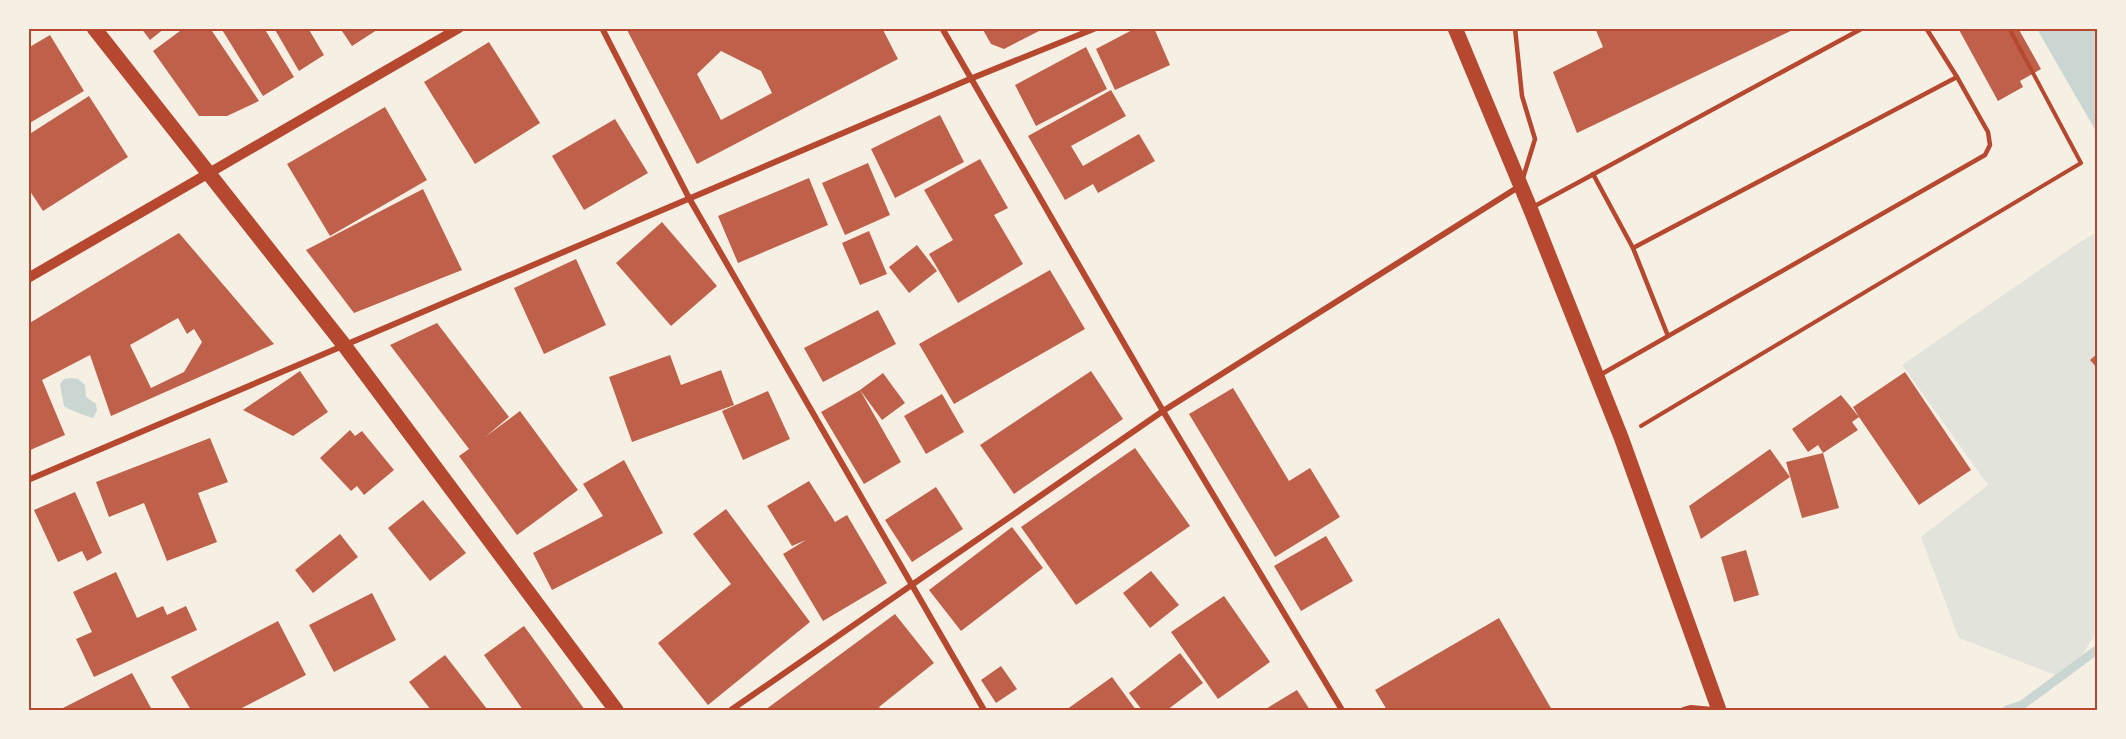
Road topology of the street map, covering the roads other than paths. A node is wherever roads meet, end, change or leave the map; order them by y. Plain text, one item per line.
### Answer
1 (93, 28) edge
2 (459, 28) edge
3 (602, 28) edge
4 (942, 28) edge
5 (1096, 28) edge
6 (1455, 28) edge
7 (1515, 28) edge
8 (1863, 28) edge
9 (1926, 28) edge
10 (1957, 77) junction
11 (970, 78) junction
12 (207, 173) junction
13 (1593, 174) junction
14 (1520, 186) junction
15 (689, 198) junction
16 (1530, 208) junction
17 (1633, 248) junction
18 (28, 278) edge
19 (1668, 336) junction
20 (344, 345) junction
21 (1597, 376) junction
22 (1163, 411) junction
23 (28, 480) edge
24 (911, 586) junction
25 (616, 711) edge
26 (731, 711) edge
27 (984, 711) edge
28 (1342, 711) edge
29 (1684, 711) edge
30 (1713, 711) edge
31 (1719, 711) edge

1 - 12 main road
2 - 12 street
3 - 15 street
4 - 11 street
5 - 11 street
6 - 14 main road
7 - 14 lane
8 - 13 lane
9 - 10 lane
10 - 17 lane
10 - 19 lane
11 - 15 street
11 - 22 street
12 - 18 street
12 - 20 main road
13 - 16 lane
13 - 17 lane
14 - 16 main road
14 - 22 street
15 - 20 street
15 - 24 street
16 - 21 main road
17 - 19 lane
19 - 21 lane
20 - 23 street
20 - 25 main road
21 - 31 main road
22 - 24 street
22 - 28 street
24 - 26 street
24 - 27 street
29 - 30 street

